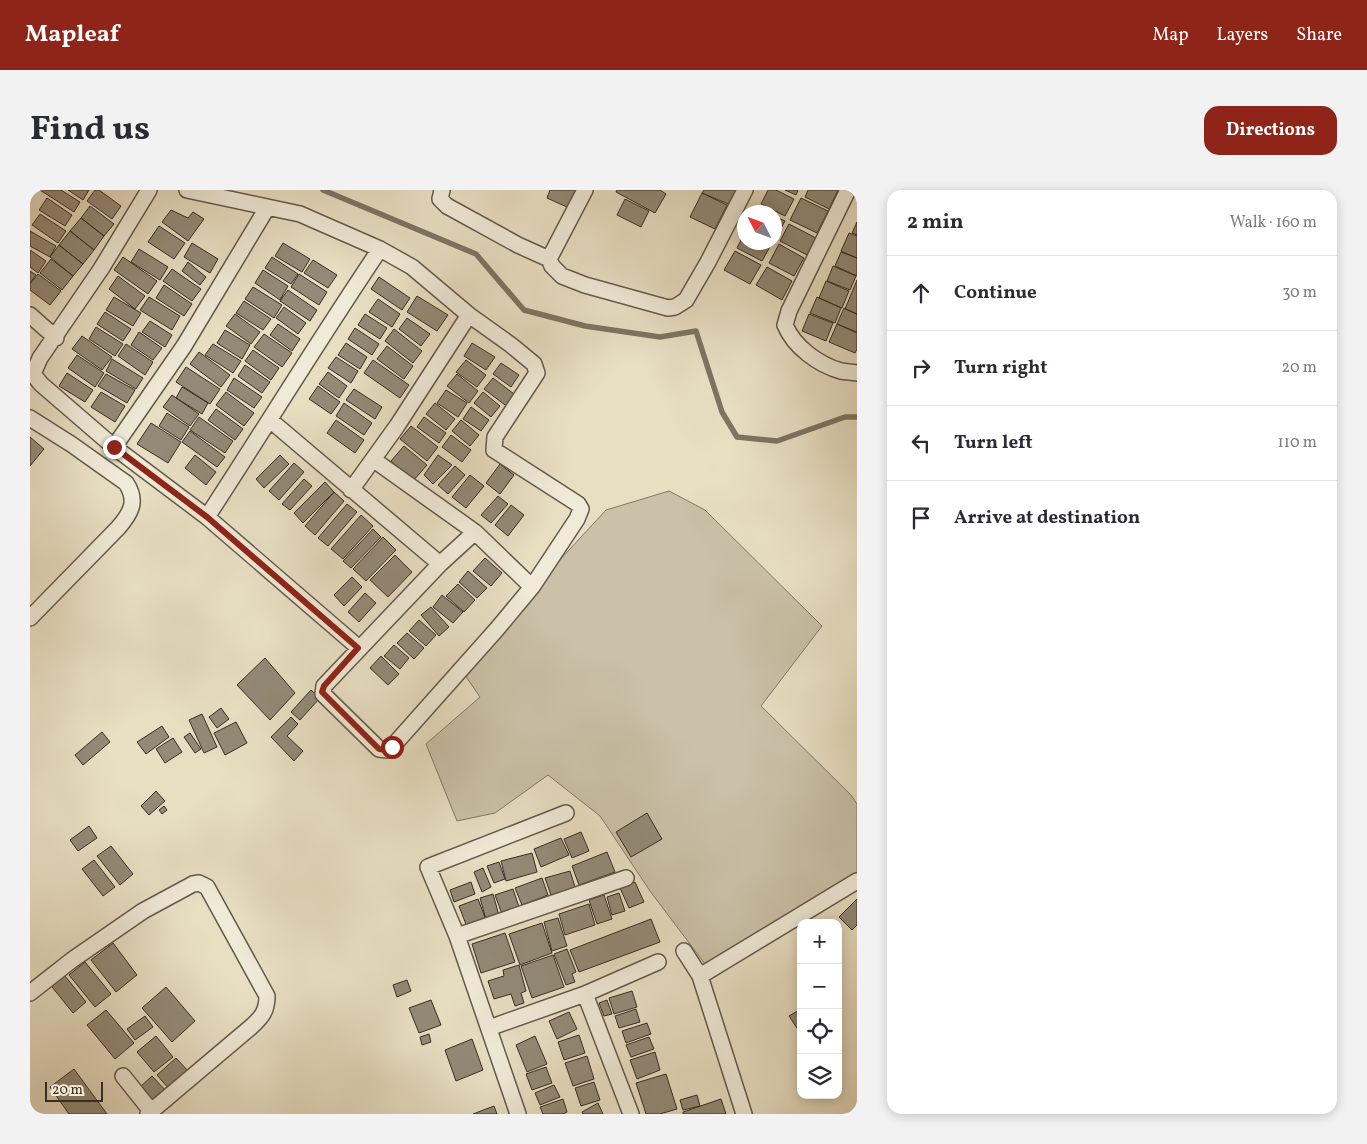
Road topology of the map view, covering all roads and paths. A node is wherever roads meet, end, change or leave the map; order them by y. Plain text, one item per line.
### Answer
1 (149, 190) edge
2 (188, 190) edge
3 (442, 190) edge
4 (585, 190) edge
5 (744, 190) edge
6 (848, 190) edge
7 (267, 208) junction
8 (380, 249) junction
9 (549, 259) junction
10 (30, 315) edge
11 (469, 315) junction
12 (56, 338) junction
13 (857, 373) edge
14 (30, 418) edge
15 (270, 420) junction
16 (114, 447) junction
17 (374, 460) junction
18 (351, 490) junction
19 (207, 517) junction
20 (476, 532) junction
21 (440, 564) junction
22 (532, 587) junction
23 (30, 618) edge
24 (358, 648) junction
25 (566, 813) dead end
26 (626, 878) dead end
27 (857, 881) edge
28 (458, 936) junction
29 (684, 951) dead end
30 (658, 962) dead end
31 (700, 976) junction
32 (30, 993) edge
33 (585, 994) junction
34 (489, 1028) junction
35 (123, 1076) dead end
36 (150, 1113) edge
37 (518, 1114) edge
38 (630, 1114) edge
39 (744, 1114) edge

1 - 12 street
2 - 7 street
3 - 9 street
4 - 9 street
5 - 9 street
6 - 13 street
7 - 8 street
7 - 16 street
8 - 11 street
8 - 15 street
10 - 12 street
11 - 17 street
11 - 22 street
12 - 16 street
14 - 23 street
15 - 18 street
15 - 19 street
16 - 19 street
17 - 18 street
17 - 20 street
18 - 21 street
19 - 24 street
20 - 21 street
20 - 22 street
21 - 24 street
22 - 24 street
25 - 28 street
26 - 28 street
27 - 31 street
28 - 34 street
29 - 31 street
30 - 33 street
31 - 39 street
32 - 36 street
33 - 34 street
33 - 38 street
34 - 37 street
35 - 36 street

